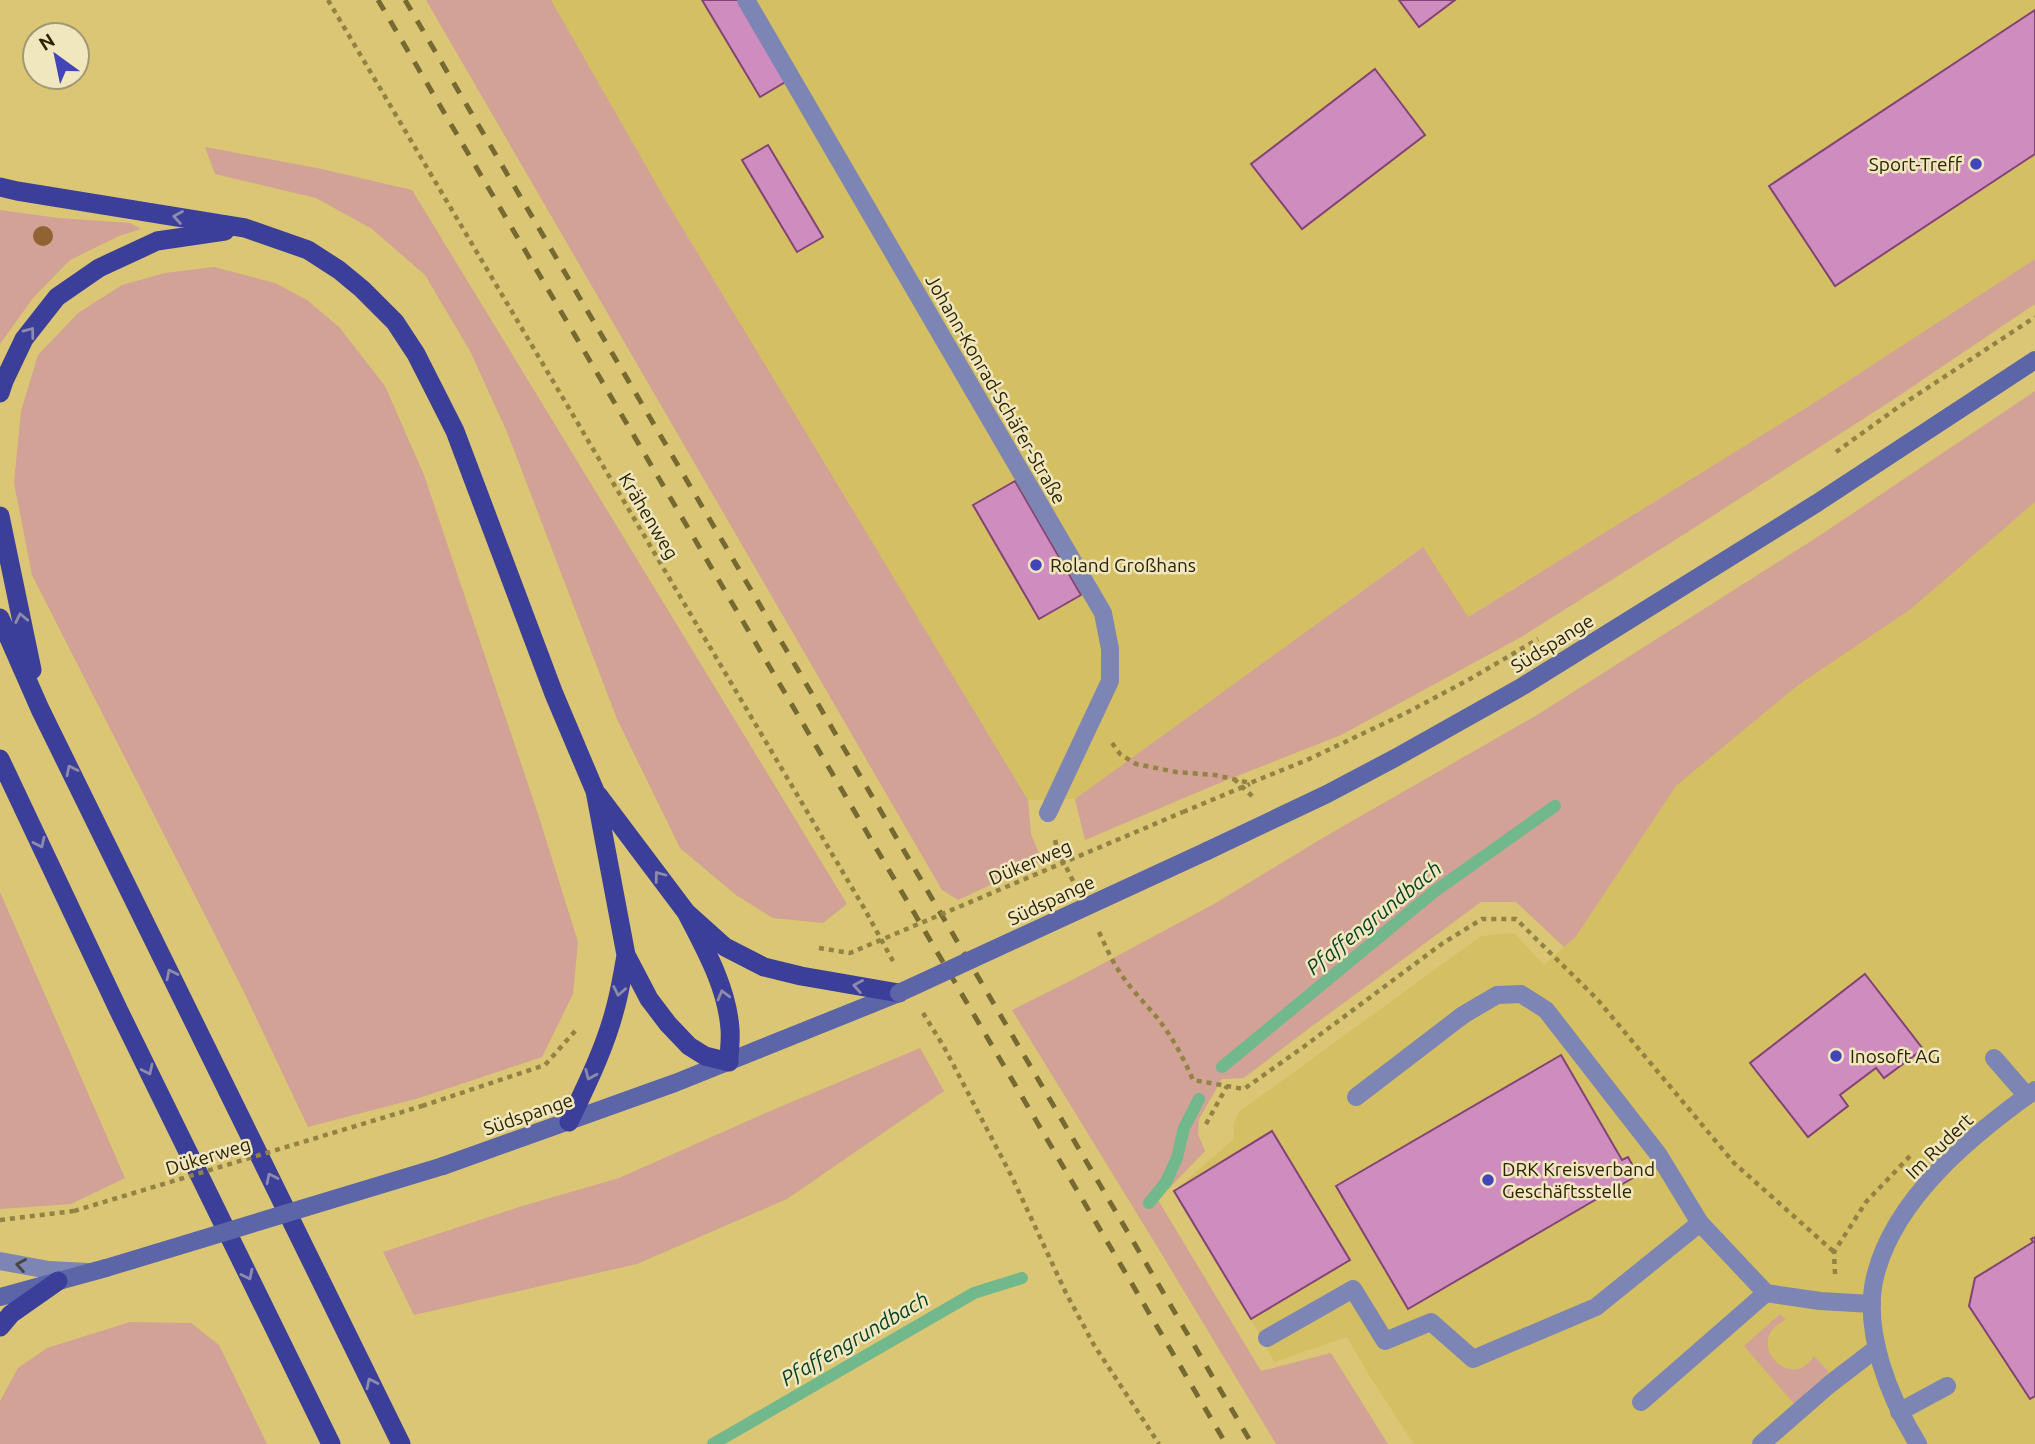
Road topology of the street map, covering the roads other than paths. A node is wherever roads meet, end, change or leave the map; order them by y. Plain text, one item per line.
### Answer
1 (746, 0) edge
2 (0, 187) edge
3 (245, 228) junction
4 (2035, 360) edge
5 (0, 393) edge
6 (0, 516) edge
7 (0, 618) edge
8 (40, 709) junction
9 (0, 759) edge
10 (595, 791) junction
11 (1048, 813) road end
12 (686, 912) junction
13 (626, 954) junction
14 (899, 993) junction
15 (1994, 1058) dead end
16 (729, 1062) junction
17 (2031, 1093) edge
18 (1356, 1097) dead end
19 (569, 1122) junction
20 (1700, 1223) junction
21 (0, 1261) edge
22 (99, 1270) junction
23 (58, 1281) junction
24 (1766, 1293) junction
25 (0, 1297) edge
26 (1872, 1304) junction
27 (0, 1327) edge
28 (1267, 1338) dead end
29 (1877, 1348) junction
30 (1947, 1386) dead end
31 (1641, 1402) dead end
32 (1899, 1412) junction
33 (331, 1444) edge
34 (401, 1444) edge
35 (1761, 1444) edge
36 (1918, 1444) edge

1 - 11 street, Johann-Konrad-Schäfer-Straße
3 -> 2 highway
5 -> 3 highway
3 - 10 highway
4 - 14 main road, Südspange, bridge
8 -> 6 highway
7 - 8 highway
34 -> 8 highway
9 -> 33 highway
12 -> 10 highway
10 - 13 highway
14 -> 12 highway
16 -> 12 highway
13 - 16 highway
13 -> 19 highway
14 - 16 main road, Südspange
15 - 17 street
16 - 19 main road, Südspange
17 - 26 street, Im Rudert
18 - 20 street
19 - 22 main road, Südspange, bridge
20 - 24 street
20 - 28 street
22 -> 21 street
22 - 23 main road, Südspange
23 - 25 main road, Südspange
23 - 27 highway
24 - 26 street
24 - 31 street
26 - 29 street, Im Rudert
29 - 32 street, Im Rudert
29 - 35 street
30 - 32 street
32 - 36 street, Im Rudert

